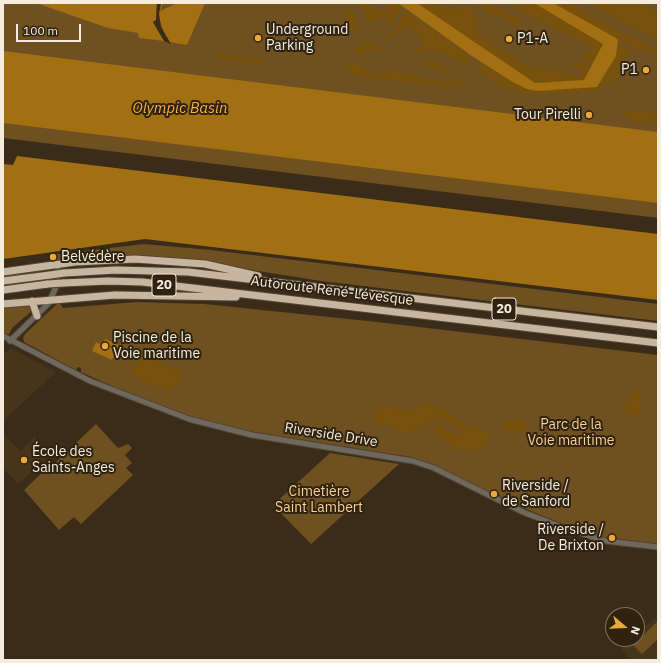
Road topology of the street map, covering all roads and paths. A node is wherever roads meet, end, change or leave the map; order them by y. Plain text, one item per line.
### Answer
1 (58, 264) junction
2 (3, 272) edge
3 (3, 281) edge
4 (296, 285) junction
5 (3, 290) edge
6 (264, 296) junction
7 (51, 300) junction
8 (32, 301) junction
9 (3, 304) edge
10 (37, 316) junction
11 (658, 327) edge
12 (3, 336) edge
13 (10, 341) junction
14 (658, 343) edge
15 (658, 547) edge

1 - 2 highway
1 - 4 highway
1 - 7 street
3 - 4 highway, Autoroute René-Lévesque / 20, bridge
4 - 11 highway, Autoroute René-Lévesque / 20
5 - 6 highway, Autoroute René-Lévesque / 20, bridge
6 - 7 highway
6 - 14 highway, Autoroute René-Lévesque / 20
7 - 8 highway
7 - 10 street
8 - 9 highway
8 - 10 highway
10 - 13 street
12 - 13 street, Riverside Drive
13 - 15 street, Riverside Drive

